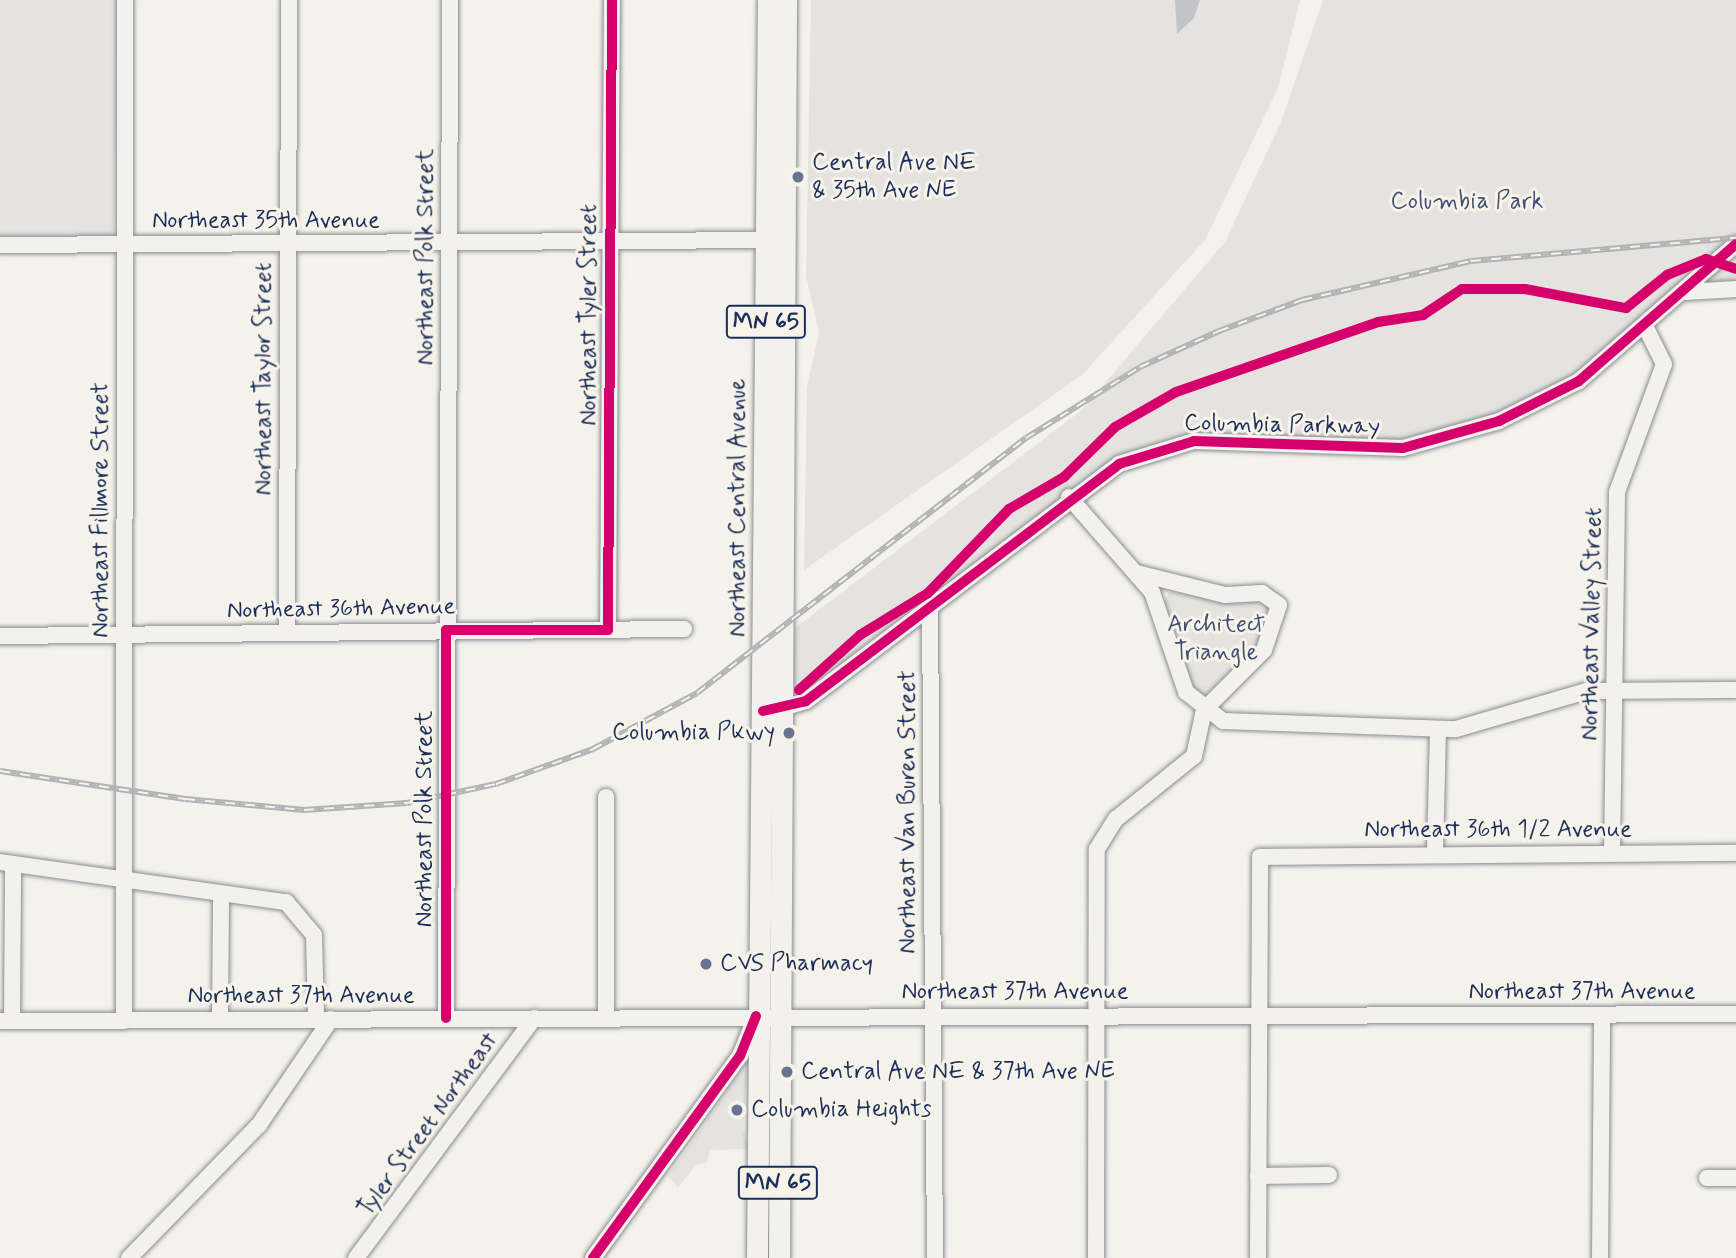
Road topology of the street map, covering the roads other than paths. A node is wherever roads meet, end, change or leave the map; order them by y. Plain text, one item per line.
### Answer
1 (125, 0) edge
2 (289, 0) edge
3 (450, 0) edge
4 (612, 0) edge
5 (768, 0) edge
6 (786, 0) edge
7 (775, 240) junction
8 (611, 241) junction
9 (449, 242) junction
10 (287, 243) junction
11 (124, 244) junction
12 (1736, 244) edge
13 (0, 245) edge
14 (1736, 289) edge
15 (1685, 292) junction
16 (1645, 326) junction
17 (1069, 497) junction
18 (1137, 573) junction
19 (930, 608) junction
20 (684, 629) dead end
21 (446, 630) junction
22 (608, 630) junction
23 (287, 632) junction
24 (123, 634) junction
25 (0, 636) edge
26 (1736, 690) edge
27 (1613, 691) junction
28 (1204, 710) junction
29 (773, 711) junction
30 (1438, 729) junction
31 (606, 797) dead end
32 (1435, 853) junction
33 (1612, 853) junction
34 (1736, 853) edge
35 (6, 863) edge
36 (122, 880) junction
37 (221, 896) junction
38 (1736, 1014) edge
39 (930, 1015) junction
40 (1092, 1015) junction
41 (1259, 1015) junction
42 (1602, 1015) junction
43 (767, 1016) junction
44 (606, 1017) junction
45 (446, 1018) junction
46 (534, 1018) junction
47 (220, 1019) junction
48 (323, 1019) junction
49 (124, 1020) junction
50 (6, 1021) edge
51 (755, 1132) junction
52 (1258, 1175) junction
53 (1329, 1175) dead end
54 (1707, 1178) dead end
55 (1736, 1178) edge
56 (756, 1205) junction
57 (778, 1211) junction
58 (129, 1258) edge
59 (356, 1258) edge
60 (593, 1258) edge
61 (757, 1258) edge
62 (773, 1258) edge
63 (779, 1258) edge
64 (935, 1258) edge
65 (1096, 1258) edge
66 (1258, 1258) edge
67 (1600, 1258) edge

1 - 11 street, Northeast Fillmore Street
2 - 10 street, Northeast Taylor Street
3 - 9 street, Northeast Polk Street
4 - 8 street, Northeast Tyler Street
5 - 7 main road, Northeast Central Avenue / MN 65
6 - 7 main road, Northeast Central Avenue / MN 65
7 - 8 street, Northeast 35th Avenue
7 - 29 main road, Northeast Central Avenue / MN 65
8 - 9 street, Northeast 35th Avenue
8 - 22 street, Northeast Tyler Street
9 - 10 street, Northeast 35th Avenue
9 - 21 street, Northeast Polk Street
10 - 11 street, Northeast 35th Avenue
10 - 23 street, Northeast Taylor Street
11 - 13 street, Northeast 35th Avenue
11 - 24 street, Northeast Fillmore Street
12 - 15 street, Columbia Parkway
14 - 15 street
15 - 16 street, Columbia Parkway
16 - 17 street, Columbia Parkway
16 - 27 street, Northeast Valley Street
17 - 18 street
17 - 19 street, Columbia Parkway
18 - 28 street
18 - 28 street
19 - 29 street, Columbia Parkway
19 - 39 street, Northeast Van Buren Street
20 - 22 street, Northeast 36th Avenue
21 - 22 street, Northeast 36th Avenue
21 - 23 street, Northeast 36th Avenue
21 - 45 street, Northeast Polk Street
23 - 24 street, Northeast 36th Avenue
24 - 25 street, Northeast 36th Avenue
24 - 36 street, Northeast Fillmore Street
26 - 27 street
27 - 30 street
27 - 33 street, Northeast Valley Street
28 - 30 street
28 - 40 street
29 - 43 main road, Northeast Central Avenue / MN 65
30 - 32 street
31 - 44 street
32 - 33 street, Northeast 36th 1/2 Avenue
32 - 41 street, Northeast 36th 1/2 Avenue
33 - 34 street, Northeast 36th 1/2 Avenue
35 - 36 street
35 - 50 street
36 - 37 street
36 - 49 street, Northeast Fillmore Street
37 - 47 street
37 - 48 street
38 - 42 street, Northeast 37th Avenue
39 - 40 street, Northeast 37th Avenue
39 - 43 street, Northeast 37th Avenue
39 - 64 street, Northeast Van Buren Street
40 - 41 street, Northeast 37th Avenue
40 - 65 street
41 - 42 street, Northeast 37th Avenue
41 - 52 street
42 - 67 street
43 - 44 street, Northeast 37th Avenue
43 - 51 main road, MN 65
43 - 57 main road, MN 65
43 - 60 street
44 - 46 street, Northeast 37th Avenue
45 - 46 street, Northeast 37th Avenue
45 - 48 street, Northeast 37th Avenue
46 - 59 street, Tyler Street Northeast
47 - 48 street, Northeast 37th Avenue
47 - 49 street, Northeast 37th Avenue
48 - 58 street
49 - 50 street, Northeast 37th Avenue
51 - 56 main road, MN 65
51 - 57 main road
52 - 53 street
52 - 66 street
54 - 55 street
56 - 61 main road, MN 65
56 - 62 main road
57 - 63 main road, MN 65

